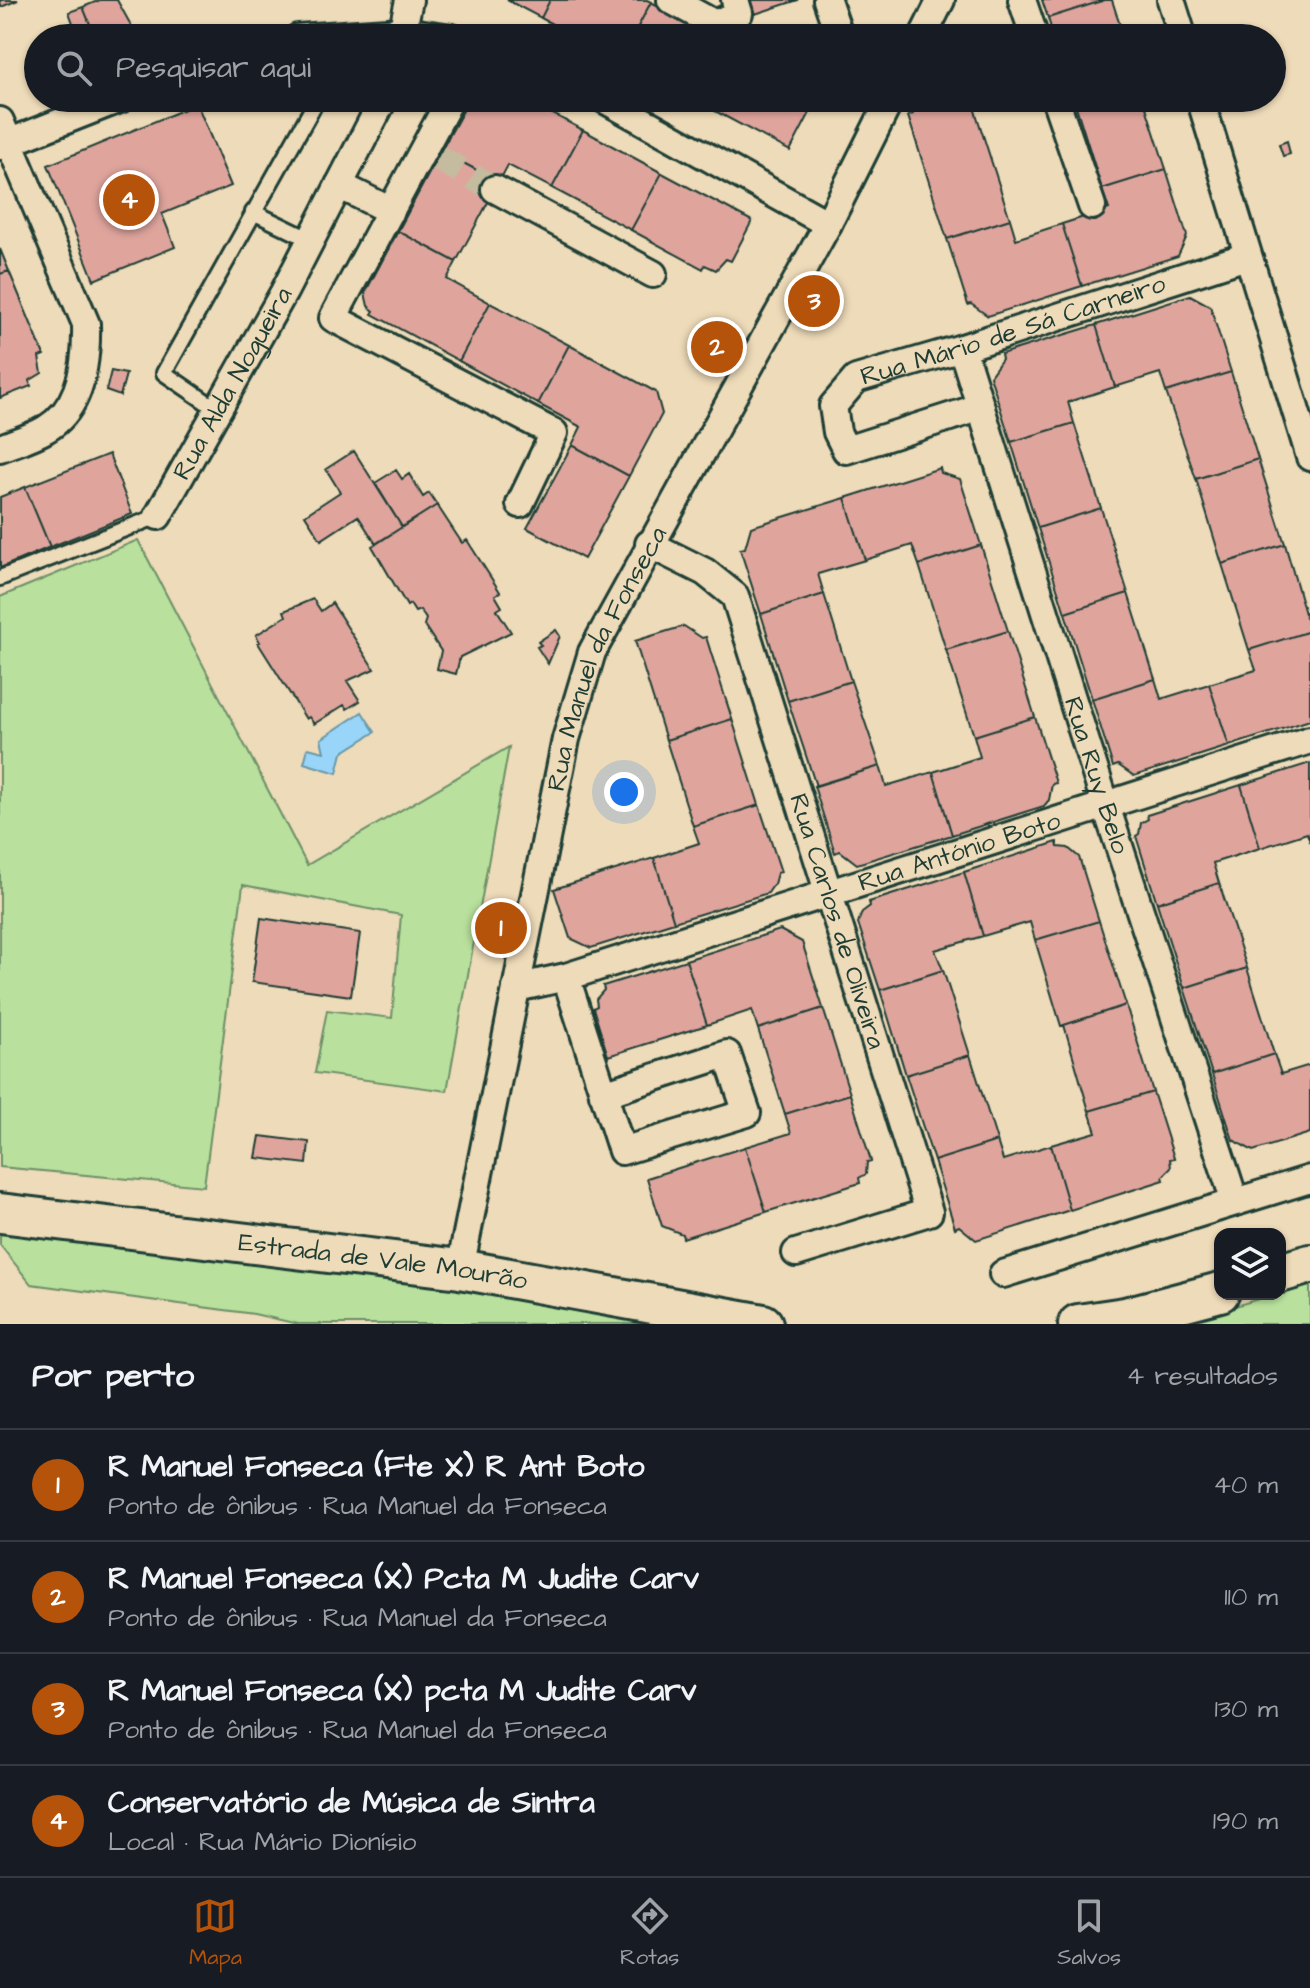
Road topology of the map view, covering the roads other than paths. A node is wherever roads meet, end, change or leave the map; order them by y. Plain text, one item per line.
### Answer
1 (409, 0) edge
2 (671, 0) edge
3 (735, 0) edge
4 (827, 0) edge
5 (941, 0) edge
6 (1022, 0) edge
7 (1171, 0) edge
8 (404, 24) edge
9 (715, 24) joint
10 (835, 24) edge
11 (929, 24) edge
12 (1030, 24) edge
13 (1179, 24) edge
14 (79, 112) edge
15 (310, 112) edge
16 (377, 112) edge
17 (446, 112) edge
18 (627, 112) edge
19 (884, 112) edge
20 (1060, 112) edge
21 (1204, 112) edge
22 (3, 137) edge
23 (339, 185) junction
24 (495, 189) tunnel mouth
25 (1092, 206) dead end
26 (391, 211) junction
27 (253, 212) junction
28 (828, 224) junction
29 (311, 240) junction
30 (1247, 256) junction
31 (653, 274) dead end
32 (962, 348) junction
33 (981, 407) junction
34 (218, 410) junction
35 (0, 448) edge
36 (1310, 457) edge
37 (520, 504) dead end
38 (158, 516) joint
39 (649, 544) junction
40 (0, 578) edge
41 (1310, 740) edge
42 (1105, 803) junction
43 (830, 893) junction
44 (566, 977) junction
45 (516, 988) junction
46 (603, 1094) junction
47 (1310, 1179) edge
48 (1235, 1202) junction
49 (0, 1213) edge
50 (796, 1253) dead end
51 (1310, 1264) edge
52 (460, 1269) junction
53 (1286, 1271) edge
54 (1003, 1274) dead end
55 (1214, 1294) edge
56 (763, 1324) edge
57 (1078, 1324) edge

1 - 8 street
2 - 9 street
3 - 9 street
4 - 10 street
5 - 11 street
6 - 12 street
7 - 13 street
14 - 22 street
15 - 27 lane
16 - 23 street, Rua Alda Nogueira
17 - 26 street
18 - 28 street
19 - 28 street, Rua Manuel da Fonseca
20 - 25 street
21 - 30 street
22 - 35 street
23 - 26 street
23 - 29 street, Rua Alda Nogueira
24 - 31 street
26 - 37 street
27 - 29 lane
27 - 34 lane
28 - 39 street, Rua Manuel da Fonseca
29 - 34 street, Rua Alda Nogueira
30 - 32 street, Rua Mário de Sá Carneiro
30 - 36 street
32 - 33 street, Rua Ruy Belo
32 - 33 street, Rua Mário de Sá Carneiro
33 - 42 street, Rua Ruy Belo
34 - 38 street, Rua Alda Nogueira
38 - 40 lane, Rua Alda Nogueira
39 - 43 street, Rua Carlos de Oliveira
39 - 45 street, Rua Manuel da Fonseca
41 - 42 street, Rua António Boto
42 - 43 street, Rua António Boto
42 - 48 street, Rua Ruy Belo
43 - 44 street, Rua António Boto
43 - 50 street, Rua Carlos de Oliveira
44 - 45 street, Rua António Boto
44 - 46 street
45 - 52 street, Rua Manuel da Fonseca
46 - 46 street
47 - 48 street
48 - 54 street
49 - 52 street, Estrada de Vale Mourão
51 - 53 street
52 - 56 street, Estrada de Vale Mourão
55 - 57 street

